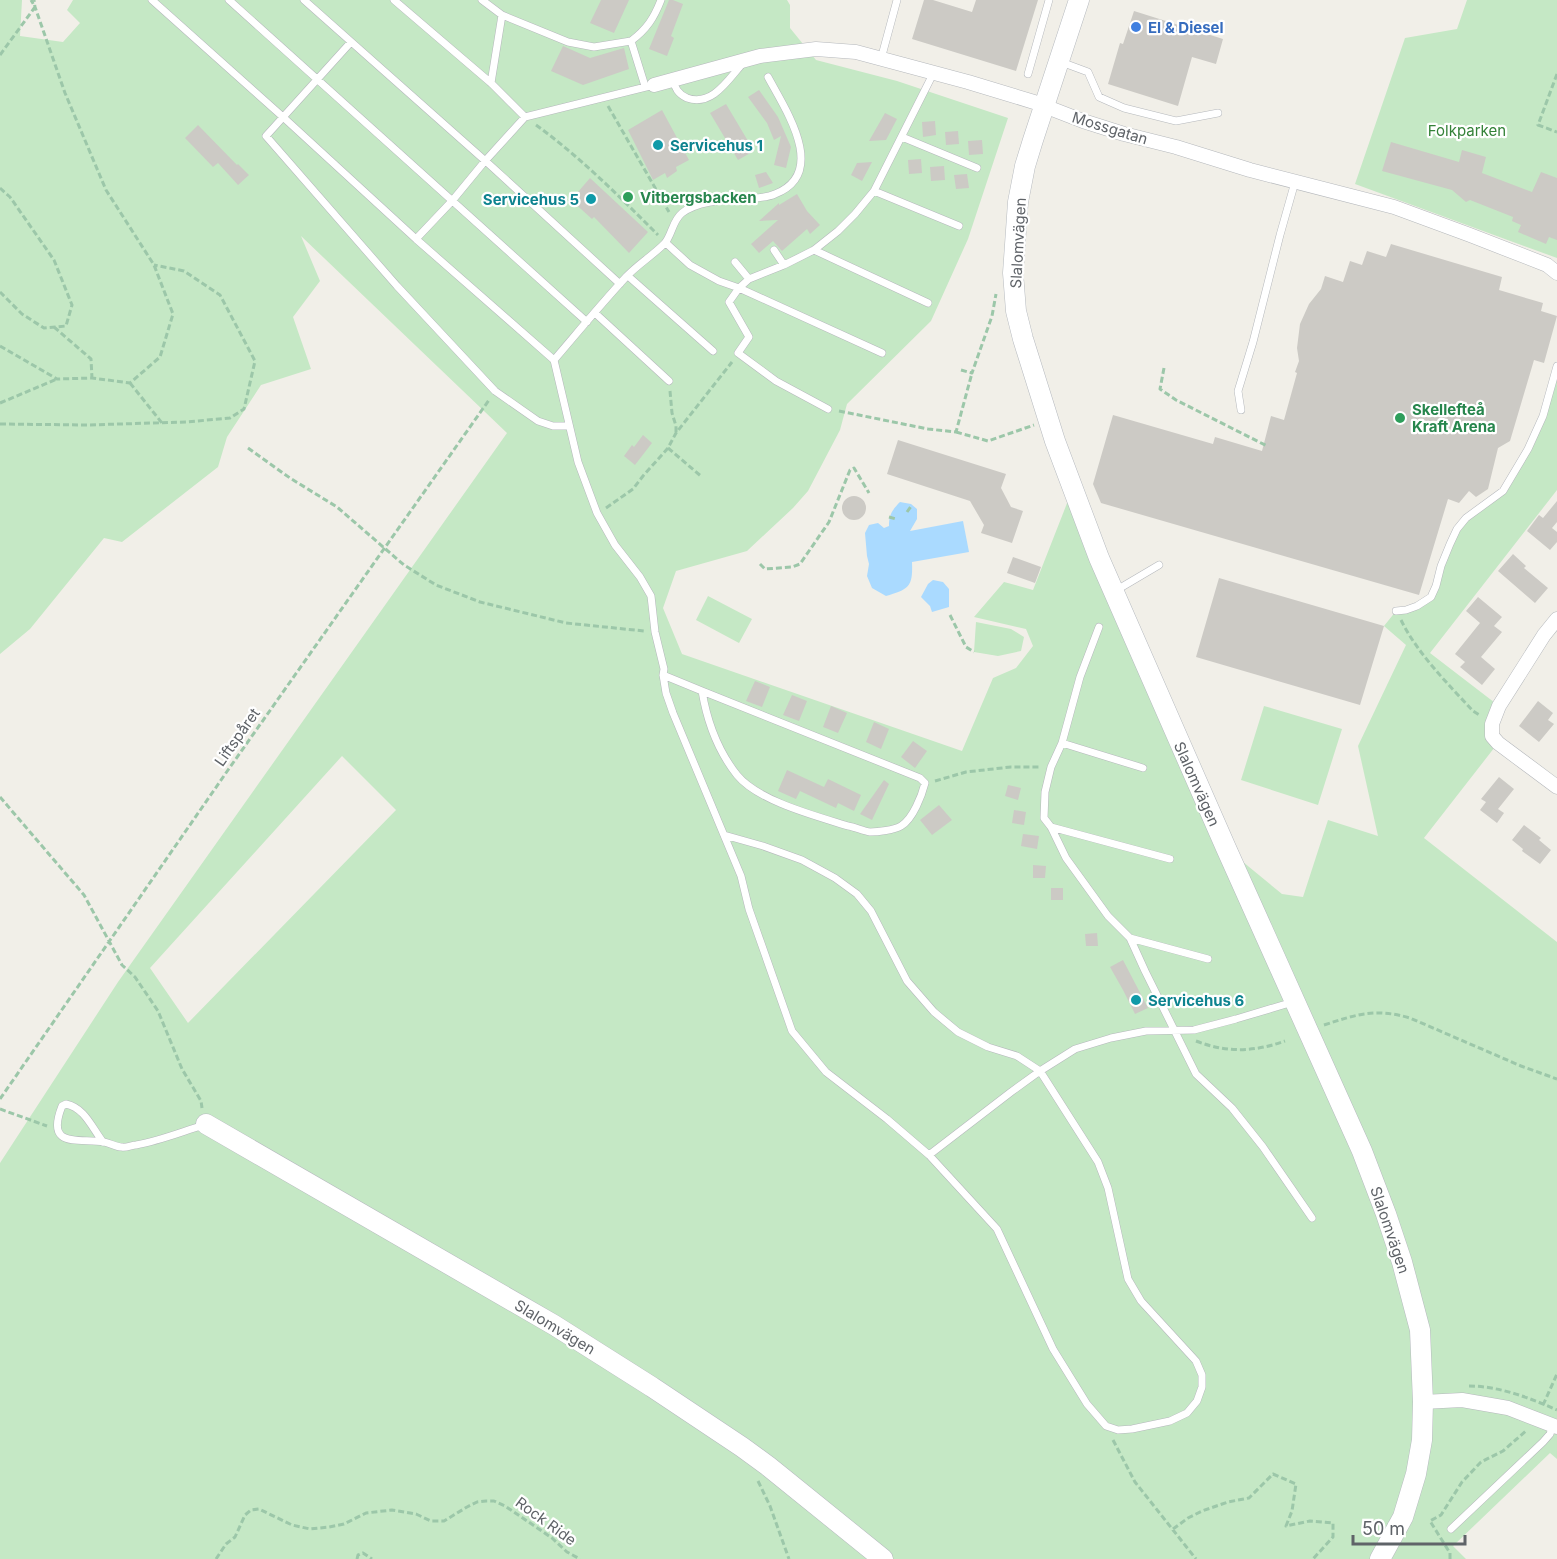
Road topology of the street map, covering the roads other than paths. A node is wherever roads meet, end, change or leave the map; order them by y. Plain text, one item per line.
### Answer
1 (152, 0) edge
2 (229, 0) edge
3 (304, 0) edge
4 (394, 0) edge
5 (482, 0) edge
6 (661, 0) edge
7 (897, 0) edge
8 (1049, 0) edge
9 (1076, 2) edge
10 (502, 15) junction
11 (631, 41) junction
12 (351, 42) junction
13 (881, 59) junction
14 (746, 60) junction
15 (1059, 61) junction
16 (934, 72) junction
17 (1028, 74) dead end
18 (768, 77) dead end
19 (317, 79) junction
20 (673, 80) junction
21 (491, 83) junction
22 (650, 85) junction
23 (1044, 106) junction
24 (1218, 113) dead end
25 (283, 117) junction
26 (525, 117) junction
27 (902, 137) junction
28 (485, 161) junction
29 (977, 168) dead end
30 (1295, 182) junction
31 (874, 191) junction
32 (452, 201) junction
33 (959, 226) dead end
34 (416, 239) junction
35 (666, 243) junction
36 (774, 250) dead end
37 (814, 250) junction
38 (735, 262) dead end
39 (784, 265) junction
40 (1557, 273) edge
41 (628, 276) junction
42 (748, 279) junction
43 (620, 284) junction
44 (739, 288) junction
45 (928, 303) dead end
46 (595, 313) junction
47 (587, 322) junction
48 (713, 351) dead end
49 (882, 353) dead end
50 (554, 360) junction
51 (1557, 366) edge
52 (669, 381) road end
53 (828, 409) road end
54 (1240, 410) dead end
55 (569, 426) junction
56 (1159, 564) dead end
57 (1114, 592) junction
58 (1396, 611) road end
59 (1557, 619) edge
60 (1099, 627) dead end
61 (663, 675) junction
62 (702, 691) junction
63 (1062, 743) junction
64 (1143, 768) dead end
65 (1557, 787) edge
66 (1051, 827) junction
67 (724, 835) junction
68 (1170, 859) dead end
69 (1130, 938) junction
70 (1208, 959) dead end
71 (1295, 1002) junction
72 (1173, 1029) junction
73 (1040, 1071) junction
74 (206, 1124) joint
75 (103, 1142) junction
76 (928, 1155) junction
77 (1312, 1218) dead end
78 (1423, 1402) junction
79 (1556, 1422) edge
80 (1451, 1528) dead end
81 (883, 1559) edge
82 (1380, 1559) edge

1 - 25 lane
2 - 19 lane
3 - 12 lane
4 - 21 lane
5 - 10 lane
6 - 11 lane
7 - 13 lane
8 - 17 lane
9 - 15 street, Slalomvägen
10 - 11 lane
10 - 21 lane
11 - 22 lane
12 - 19 lane
12 - 28 lane
13 - 14 street, Mossgatan
13 - 16 street, Mossgatan
14 - 20 street, Mossgatan
14 - 20 lane
15 - 23 street, Slalomvägen
15 - 24 lane
16 - 23 street, Mossgatan
16 - 27 lane
18 - 35 lane
19 - 25 lane
19 - 32 lane
20 - 22 street, Mossgatan
21 - 26 lane
22 - 26 lane
23 - 30 street, Mossgatan
23 - 57 street, Slalomvägen
25 - 34 lane
25 - 55 lane
26 - 28 lane
27 - 29 lane
27 - 31 lane
28 - 32 lane
28 - 43 lane
30 - 40 street, Mossgatan
30 - 54 lane
31 - 33 lane
31 - 37 lane
32 - 34 lane
32 - 47 lane
34 - 50 lane
35 - 41 lane
35 - 44 lane
36 - 39 lane
37 - 39 lane
37 - 45 lane
38 - 42 lane
39 - 42 lane
41 - 43 lane
41 - 48 lane
42 - 44 lane
43 - 46 lane
44 - 49 lane
44 - 53 lane
46 - 47 lane
46 - 52 lane
47 - 50 lane
50 - 55 lane
51 - 58 lane
55 - 61 lane
56 - 57 lane
57 - 71 street, Slalomvägen
59 - 65 street
60 - 63 lane
61 - 62 lane
61 - 67 lane
62 - 62 lane
63 - 64 lane
63 - 66 lane
66 - 68 lane
66 - 69 lane
67 - 73 lane
67 - 76 lane
69 - 70 lane
69 - 72 lane
71 - 72 lane
71 - 78 street, Slalomvägen
72 - 73 lane
72 - 77 lane
73 - 76 lane
73 - 76 lane
74 - 75 lane
74 - 81 street, Slalomvägen
75 - 75 lane
78 - 79 street
78 - 82 street, Slalomvägen
79 - 80 lane

